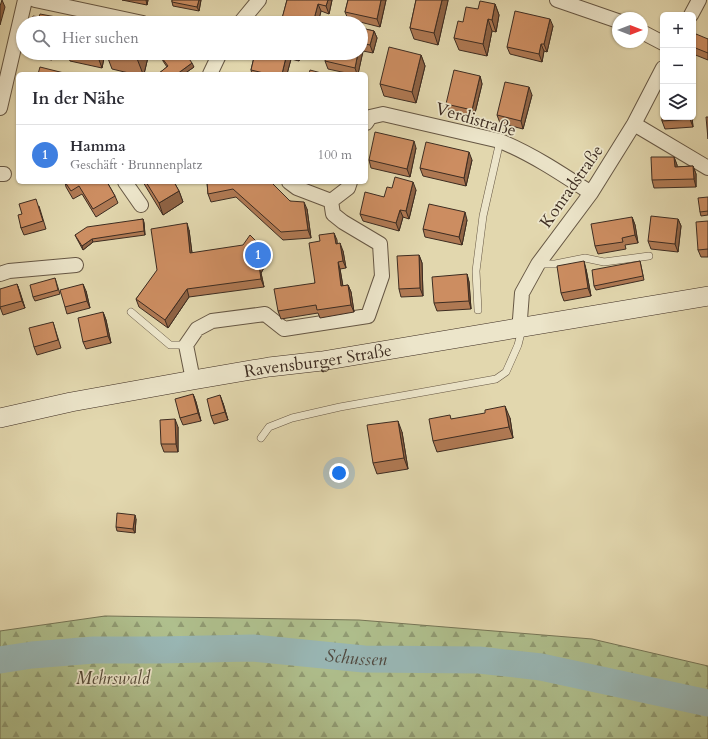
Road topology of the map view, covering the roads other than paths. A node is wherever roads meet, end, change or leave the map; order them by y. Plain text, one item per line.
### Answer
1 (25, 0) edge
2 (35, 0) edge
3 (259, 0) edge
4 (557, 0) edge
5 (699, 0) edge
6 (693, 12) edge
7 (21, 16) edge
8 (110, 16) edge
9 (246, 16) edge
10 (612, 19) edge
11 (648, 35) edge
12 (16, 39) edge
13 (660, 41) edge
14 (217, 60) edge
15 (211, 72) edge
16 (660, 74) edge
17 (0, 108) edge
18 (368, 120) edge
19 (634, 124) junction
20 (500, 141) junction
21 (708, 168) edge
22 (127, 184) edge
23 (292, 184) edge
24 (349, 184) edge
25 (591, 193) junction
26 (332, 201) junction
27 (140, 205) dead end
28 (649, 256) dead end
29 (538, 264) junction
30 (76, 265) dead end
31 (0, 274) edge
32 (708, 296) edge
33 (478, 310) dead end
34 (131, 312) dead end
35 (522, 327) junction
36 (186, 345) junction
37 (193, 380) junction
38 (0, 418) edge
39 (261, 438) dead end

1 - 7 street
2 - 8 street
3 - 9 street
4 - 10 street
5 - 6 street
11 - 13 street
12 - 17 street
14 - 15 street
16 - 19 street, Konradstraße
18 - 20 street, Verdistraße
19 - 21 street
19 - 25 street, Konradstraße
20 - 25 street, Verdistraße
20 - 33 lane
22 - 27 street
23 - 26 street
24 - 26 street
25 - 29 street, Konradstraße
26 - 36 street
28 - 29 lane
29 - 35 street, Konradstraße
30 - 31 street
32 - 35 main road, Ravensburger Straße
34 - 36 lane
35 - 37 main road, Ravensburger Straße
35 - 39 lane
36 - 37 street
37 - 38 main road, Ravensburger Straße

